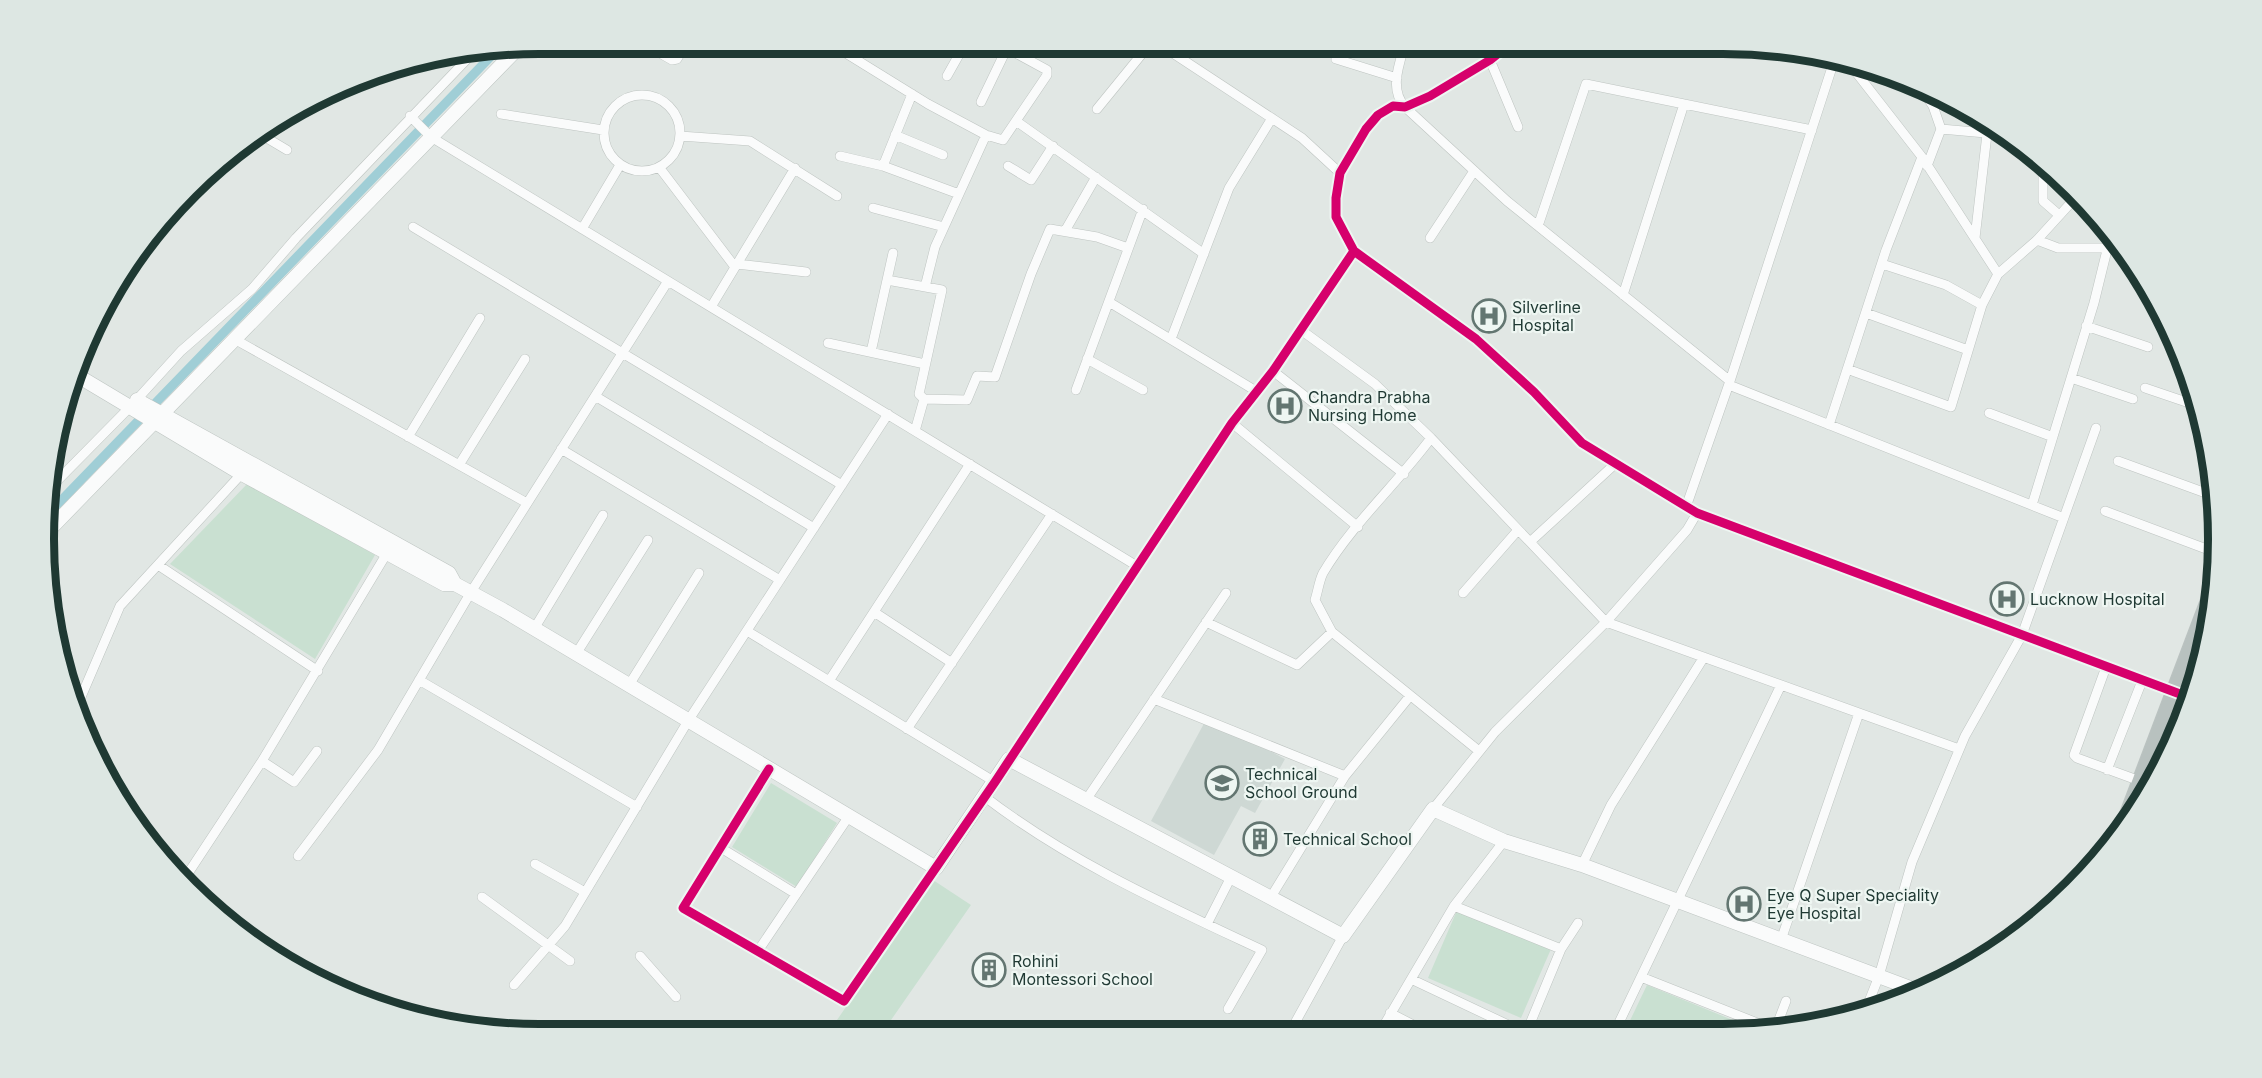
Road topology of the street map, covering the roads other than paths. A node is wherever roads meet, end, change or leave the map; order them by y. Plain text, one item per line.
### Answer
1 (662, 54) edge
2 (680, 54) edge
3 (847, 54) edge
4 (959, 54) edge
5 (1000, 54) edge
6 (1018, 54) edge
7 (1142, 54) edge
8 (1174, 54) edge
9 (1337, 54) edge
10 (1403, 54) edge
11 (1498, 54) edge
12 (511, 55) edge
13 (467, 59) edge
14 (1490, 60) junction
15 (458, 61) edge
16 (463, 64) junction
17 (1832, 67) edge
18 (1857, 73) edge
19 (947, 76) dead end
20 (1397, 78) junction
21 (912, 94) junction
22 (1929, 100) edge
23 (981, 102) dead end
24 (1684, 104) junction
25 (1405, 107) junction
26 (1097, 109) dead end
27 (501, 114) dead end
28 (413, 118) junction
29 (1272, 118) junction
30 (1016, 121) junction
31 (1518, 127) dead end
32 (1941, 129) junction
33 (603, 130) junction
34 (1812, 130) junction
35 (1987, 134) joint
36 (895, 135) junction
37 (986, 135) junction
38 (430, 136) junction
39 (680, 136) junction
40 (267, 138) edge
41 (1053, 146) junction
42 (287, 150) dead end
43 (943, 155) dead end
44 (840, 156) dead end
45 (1924, 162) junction
46 (620, 165) junction
47 (883, 166) junction
48 (1008, 166) dead end
49 (660, 167) junction
50 (795, 168) junction
51 (1474, 171) junction
52 (1340, 173) junction
53 (2043, 174) edge
54 (1096, 177) junction
55 (959, 194) junction
56 (837, 196) dead end
57 (2072, 202) edge
58 (873, 208) dead end
59 (1143, 209) junction
60 (2059, 215) junction
61 (413, 226) dead end
62 (1538, 226) junction
63 (944, 227) junction
64 (582, 229) junction
65 (1065, 231) junction
66 (1430, 238) dead end
67 (1975, 238) junction
68 (2037, 240) junction
69 (1128, 248) junction
70 (2112, 249) edge
71 (2107, 250) junction
72 (1354, 251) junction
73 (893, 253) dead end
74 (1204, 254) junction
75 (1882, 264) junction
76 (736, 265) junction
77 (806, 272) dead end
78 (1998, 274) junction
79 (887, 280) junction
80 (668, 281) junction
81 (925, 287) junction
82 (1623, 295) junction
83 (1108, 302) junction
84 (1982, 304) junction
85 (711, 307) junction
86 (1866, 313) junction
87 (480, 318) dead end
88 (2086, 326) junction
89 (1301, 330) junction
90 (1171, 339) junction
91 (236, 340) junction
92 (828, 343) dead end
93 (2148, 347) dead end
94 (1968, 350) junction
95 (623, 351) junction
96 (870, 352) junction
97 (525, 359) dead end
98 (1088, 359) junction
99 (926, 364) junction
100 (1847, 369) junction
101 (84, 371) edge
102 (1273, 371) junction
103 (82, 378) edge
104 (2071, 378) junction
105 (1729, 383) junction
106 (2145, 388) dead end
107 (1076, 390) dead end
108 (1143, 390) dead end
109 (1256, 391) junction
110 (595, 396) junction
111 (924, 399) junction
112 (2133, 399) dead end
113 (2188, 403) edge
114 (135, 404) junction
115 (888, 414) junction
116 (1989, 414) dead end
117 (157, 416) junction
118 (1232, 423) junction
119 (1828, 425) junction
120 (2096, 428) dead end
121 (915, 431) junction
122 (2053, 436) junction
123 (408, 437) junction
124 (1431, 438) junction
125 (561, 449) junction
126 (2118, 461) dead end
127 (970, 464) junction
128 (1615, 464) junction
129 (459, 465) junction
130 (246, 469) junction
131 (1404, 474) junction
132 (58, 481) edge
133 (842, 485) junction
134 (2206, 493) edge
135 (527, 503) junction
136 (2032, 505) junction
137 (1686, 507) junction
138 (2105, 511) dead end
139 (1697, 513) junction
140 (1052, 514) junction
141 (603, 515) dead end
142 (2064, 518) junction
143 (54, 524) edge
144 (1358, 527) junction
145 (814, 528) junction
146 (1518, 530) junction
147 (648, 540) dead end
148 (1530, 542) junction
149 (2208, 550) edge
150 (387, 553) junction
151 (158, 565) junction
152 (1137, 566) junction
153 (699, 573) dead end
154 (780, 580) junction
155 (455, 584) junction
156 (471, 592) junction
157 (1226, 593) dead end
158 (1463, 593) dead end
159 (874, 612) junction
160 (1206, 622) junction
161 (1606, 622) junction
162 (534, 629) junction
163 (747, 631) junction
164 (1332, 632) junction
165 (2022, 635) junction
166 (2196, 647) edge
167 (576, 654) junction
168 (1704, 657) junction
169 (952, 663) junction
170 (2106, 667) junction
171 (318, 671) junction
172 (419, 680) junction
173 (829, 681) junction
174 (2142, 681) junction
175 (629, 685) junction
176 (1781, 685) junction
177 (2183, 692) edge
178 (2181, 695) junction
179 (1410, 696) junction
180 (81, 697) edge
181 (1154, 699) junction
182 (2179, 704) edge
183 (1859, 713) junction
184 (688, 721) junction
185 (907, 729) junction
186 (1959, 749) junction
187 (317, 751) dead end
188 (1479, 751) junction
189 (1009, 759) junction
190 (262, 761) junction
191 (770, 769) junction
192 (2107, 770) junction
193 (1345, 776) junction
194 (2140, 781) junction
195 (995, 782) junction
196 (2135, 794) edge
197 (985, 797) junction
198 (1086, 800) junction
199 (637, 807) junction
200 (1433, 809) junction
201 (849, 816) junction
202 (1504, 841) junction
203 (721, 848) junction
204 (298, 856) dead end
205 (535, 864) dead end
206 (1582, 865) junction
207 (936, 868) junction
208 (188, 874) edge
209 (1231, 877) junction
210 (585, 892) junction
211 (796, 894) junction
212 (482, 897) dead end
213 (1270, 897) junction
214 (1678, 901) junction
215 (1454, 906) junction
216 (1578, 923) dead end
217 (1207, 924) junction
218 (1343, 936) junction
219 (1781, 940) junction
220 (549, 945) junction
221 (1560, 949) junction
222 (758, 951) junction
223 (640, 956) dead end
224 (570, 961) dead end
225 (1879, 976) junction
226 (1641, 977) junction
227 (1413, 980) junction
228 (514, 985) dead end
229 (1908, 987) edge
230 (676, 997) dead end
231 (1786, 1001) dead end
232 (1869, 1001) edge
233 (1227, 1009) dead end
234 (1390, 1013) junction
235 (1779, 1021) edge
236 (1757, 1023) edge
237 (1294, 1024) edge
238 (1384, 1024) edge
239 (1411, 1024) edge
240 (1506, 1024) edge
241 (1530, 1024) edge
242 (1618, 1024) edge

1 - 2 street
3 - 21 street
4 - 19 street
5 - 23 street
6 - 30 street
7 - 26 street
8 - 29 street
9 - 20 street
10 - 20 street
11 - 14 street
12 - 38 street
13 - 16 street
14 - 25 street
14 - 31 street
15 - 16 street
16 - 28 street
17 - 34 street
18 - 45 street
20 - 25 street
21 - 36 street
21 - 37 street
22 - 32 street
24 - 34 street
24 - 62 street
24 - 82 street
25 - 51 street
25 - 52 street
27 - 33 street
28 - 38 street
28 - 114 street
29 - 52 street
29 - 74 street
30 - 37 street
30 - 41 street
32 - 35 street
32 - 45 street
33 - 39 street
33 - 46 street
34 - 105 street
35 - 67 street
36 - 43 street
36 - 47 street
37 - 55 street
38 - 64 street
38 - 91 street
39 - 49 street
39 - 50 street
40 - 42 street
41 - 48 street
41 - 54 street
44 - 47 street
45 - 67 street
45 - 75 street
46 - 49 street
46 - 64 street
47 - 55 street
49 - 76 street
50 - 56 street
50 - 76 street
51 - 62 street
51 - 66 street
52 - 72 street
53 - 60 street
54 - 59 street
54 - 65 street
55 - 63 street
57 - 60 street
58 - 63 street
59 - 69 street
59 - 74 street
60 - 68 street
61 - 95 street
62 - 82 street
63 - 81 street
64 - 80 street
65 - 69 street
65 - 111 street
67 - 78 street
68 - 71 street
68 - 78 street
69 - 83 street
70 - 71 street
71 - 88 street
72 - 89 street
72 - 128 street
73 - 79 street
74 - 90 street
75 - 84 street
75 - 86 street
76 - 77 street
76 - 85 street
78 - 84 street
79 - 81 street
79 - 96 street
80 - 85 street
80 - 95 street
81 - 99 street
82 - 105 street
83 - 90 street
83 - 98 street
84 - 94 street
85 - 115 street
86 - 94 street
86 - 100 street
87 - 123 street
88 - 93 street
88 - 104 street
89 - 102 street
89 - 124 street
90 - 109 street
91 - 117 street
91 - 123 street
92 - 96 street
94 - 100 street
95 - 110 street
95 - 133 street
96 - 99 street
97 - 129 street
98 - 107 street
98 - 108 street
99 - 111 street
100 - 119 street
101 - 114 street
102 - 109 street
102 - 131 street
103 - 114 street
104 - 112 street
104 - 122 street
105 - 119 street
105 - 137 street
106 - 113 street
109 - 118 street
110 - 125 street
110 - 145 street
111 - 121 street
114 - 117 street
114 - 132 street
115 - 121 street
115 - 133 street
116 - 122 street
117 - 130 street
117 - 143 street
118 - 144 street
118 - 152 street
119 - 136 street
120 - 142 street
121 - 127 street
122 - 136 street
123 - 129 street
124 - 131 street
124 - 146 street
125 - 135 street
125 - 154 street
126 - 134 street
127 - 140 street
127 - 159 street
128 - 137 street
128 - 148 street
129 - 135 street
130 - 150 street
130 - 151 street
130 - 155 street
131 - 144 street
133 - 145 street
135 - 156 street
136 - 142 street
137 - 139 street
138 - 149 street
139 - 161 street
139 - 165 street
140 - 152 street
140 - 169 street
141 - 162 street
142 - 165 street
144 - 164 street
145 - 154 street
146 - 148 street
146 - 158 street
147 - 167 street
148 - 161 street
150 - 155 street
150 - 171 street
151 - 171 street
151 - 180 street
152 - 189 street
153 - 175 street
154 - 163 street
155 - 156 street
156 - 162 street
156 - 172 street
157 - 160 street
159 - 169 street
159 - 173 street
160 - 164 street
160 - 181 street
161 - 168 street
161 - 188 street
162 - 167 street
163 - 173 street
163 - 184 street
164 - 179 street
165 - 170 street
165 - 186 street
166 - 178 highway
167 - 175 street
168 - 176 street
168 - 206 street
169 - 185 street
170 - 174 street
170 - 192 street
171 - 190 street
172 - 199 street
172 - 204 street
173 - 185 street
174 - 178 street
174 - 192 street
175 - 184 street
176 - 183 street
176 - 214 street
177 - 178 highway
178 - 182 highway
178 - 194 highway
179 - 188 street
179 - 193 street
181 - 193 street
181 - 198 street
183 - 186 street
183 - 219 street
184 - 191 street
184 - 199 street
185 - 195 street
186 - 225 street
187 - 190 street
188 - 200 street
189 - 195 street
189 - 198 street
190 - 208 street
191 - 201 street
191 - 203 street
192 - 194 street
193 - 213 street
194 - 196 highway
195 - 197 street
197 - 207 street
197 - 217 street
198 - 209 street
199 - 210 street
200 - 202 street
200 - 218 street
201 - 207 street
201 - 211 street
202 - 206 street
202 - 215 street
203 - 211 street
203 - 222 street
205 - 210 street
206 - 214 street
207 - 222 street
209 - 213 street
209 - 217 street
210 - 220 street
211 - 222 street
212 - 220 street
213 - 218 street
214 - 219 street
214 - 226 street
215 - 221 street
215 - 227 street
216 - 221 street
217 - 233 street
218 - 237 street
219 - 225 street
220 - 224 street
220 - 228 street
221 - 241 street
223 - 230 street
225 - 229 street
225 - 232 street
226 - 236 street
226 - 242 street
227 - 234 street
227 - 240 street
231 - 235 street
234 - 238 street
234 - 239 street

